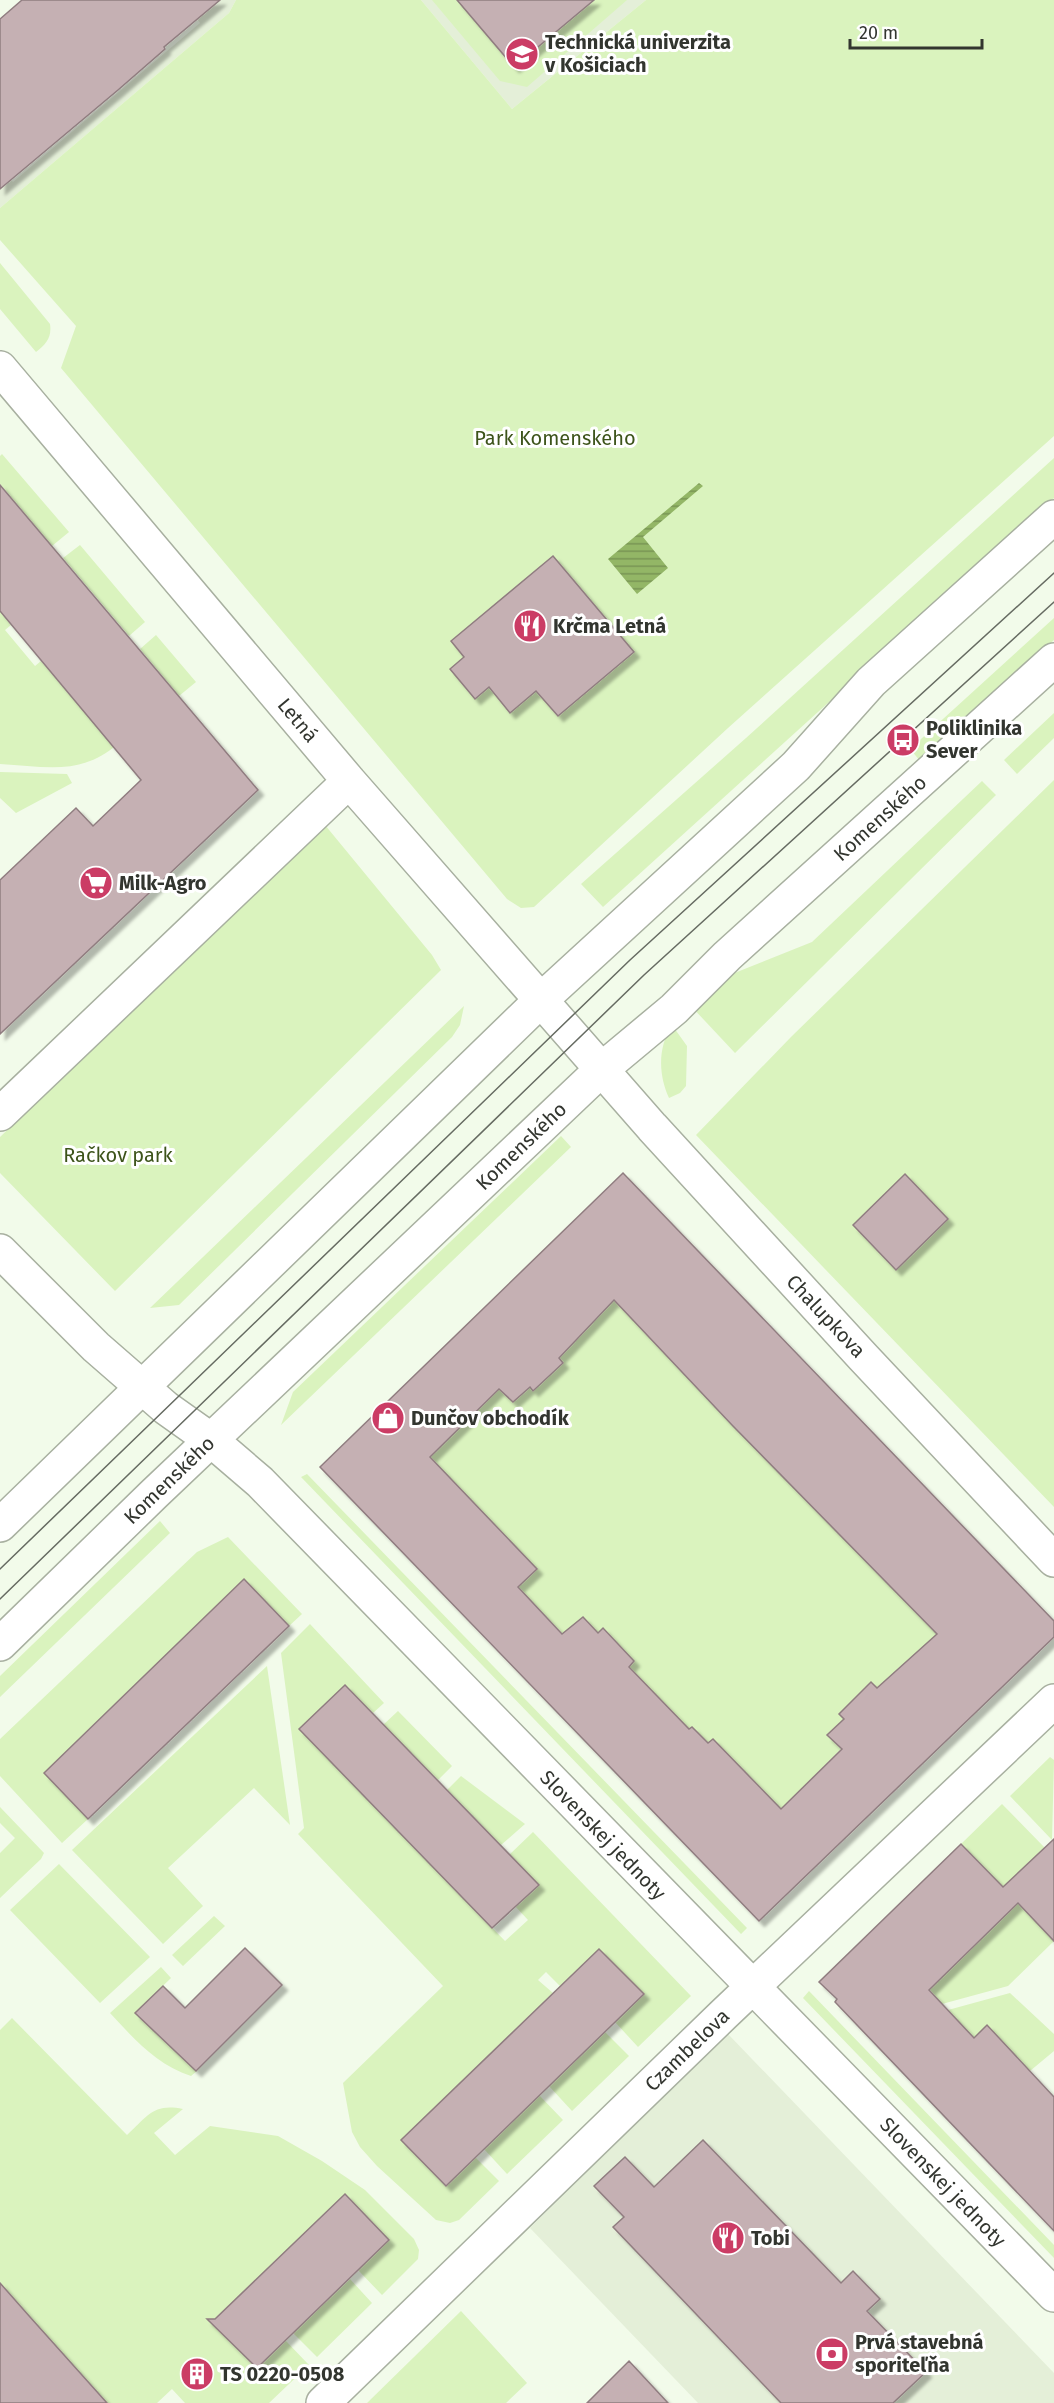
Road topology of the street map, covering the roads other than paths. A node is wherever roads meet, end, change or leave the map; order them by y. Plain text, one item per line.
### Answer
1 (0, 368) edge
2 (1054, 517) edge
3 (1054, 660) edge
4 (349, 781) junction
5 (542, 999) junction
6 (602, 1069) junction
7 (0, 1114) edge
8 (0, 1251) edge
9 (142, 1387) junction
10 (211, 1440) junction
11 (0, 1525) edge
12 (1054, 1560) edge
13 (0, 1644) edge
14 (1054, 1701) edge
15 (752, 1987) junction
16 (1054, 2295) edge
17 (323, 2403) edge

1 - 4 street, Letná
2 - 5 street
3 - 6 street, Komenského
4 - 5 street, Letná
4 - 7 street
5 - 6 street, Letná
5 - 9 street
6 - 10 street, Komenského
6 - 12 street, Chalupkova
8 - 9 street
9 - 10 street, Slovenskej jednoty
9 - 11 street
10 - 13 street, Komenského
10 - 15 street, Slovenskej jednoty
14 - 15 street, Czambelova
15 - 16 street, Slovenskej jednoty
15 - 17 street, Czambelova

